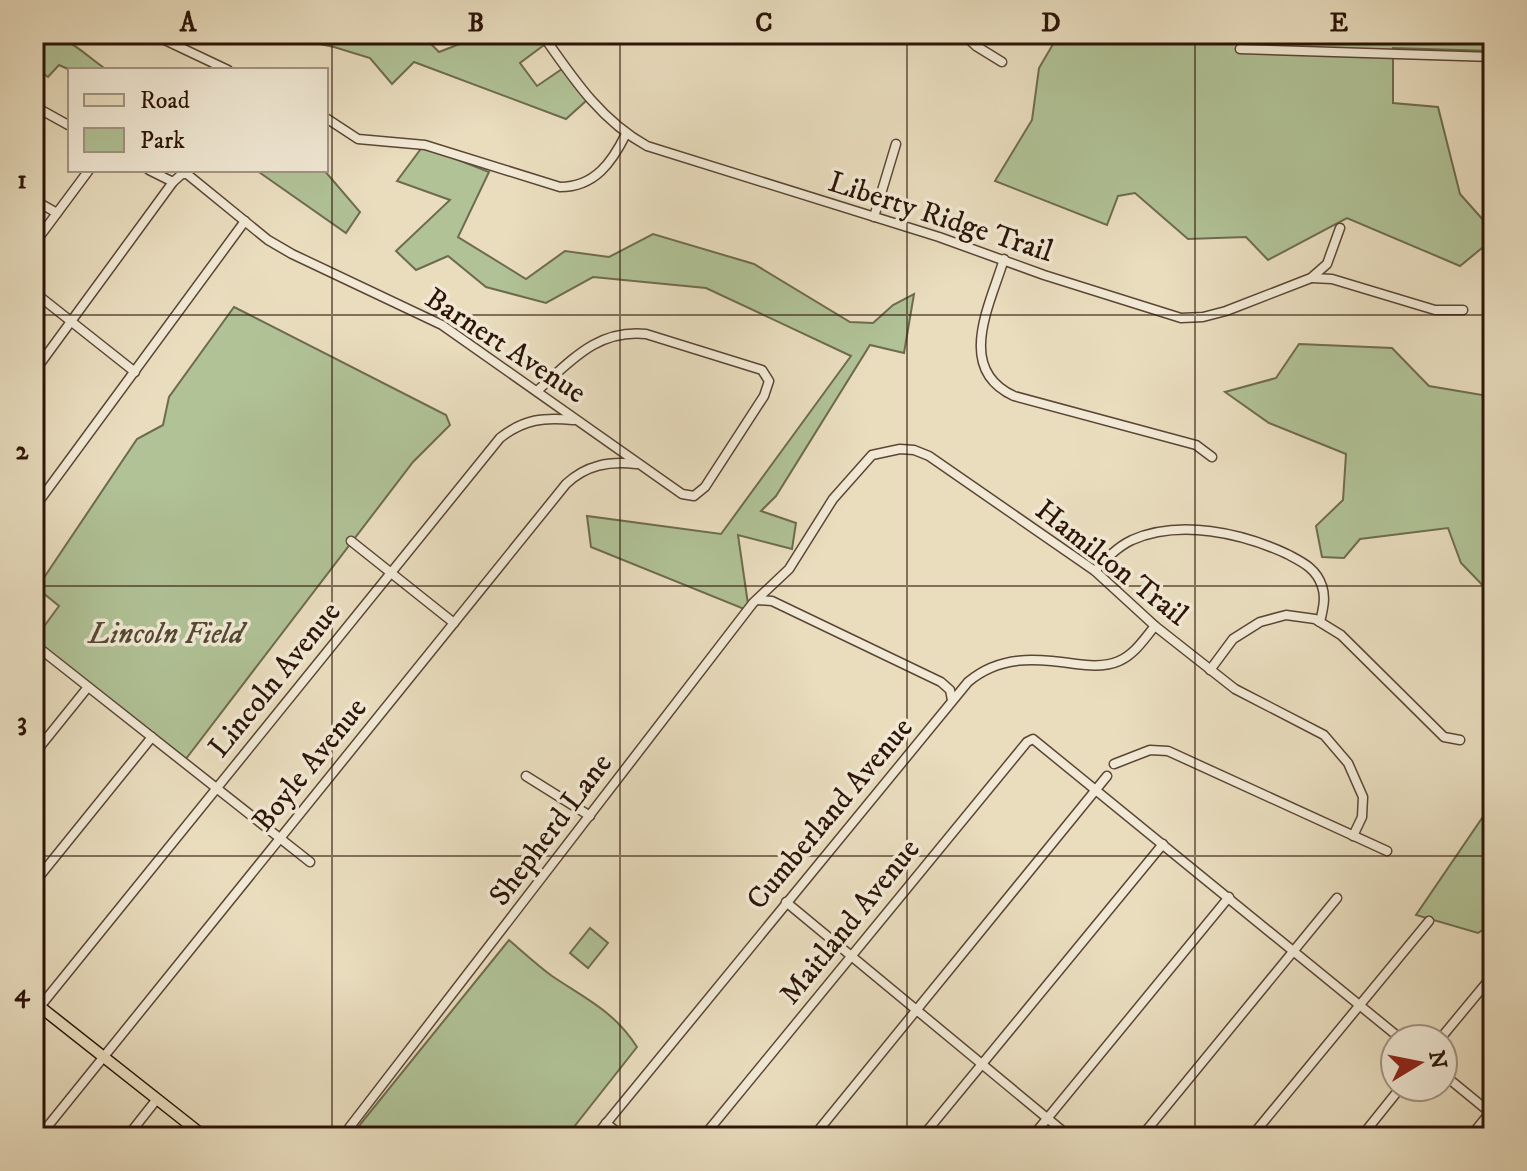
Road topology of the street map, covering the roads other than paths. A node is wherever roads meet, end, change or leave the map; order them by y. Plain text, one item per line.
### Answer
1 (152, 34) edge
2 (556, 34) edge
3 (963, 34) edge
4 (544, 37) edge
5 (1240, 49) dead end
6 (1493, 57) edge
7 (1002, 62) dead end
8 (224, 68) edge
9 (1493, 105) edge
10 (34, 106) edge
11 (328, 119) edge
12 (68, 125) edge
13 (626, 134) junction
14 (896, 144) dead end
15 (88, 172) edge
16 (153, 172) edge
17 (173, 182) junction
18 (34, 200) edge
19 (57, 213) junction
20 (874, 217) junction
21 (245, 221) junction
22 (1340, 228) dead end
23 (34, 244) edge
24 (1004, 259) junction
25 (1311, 278) junction
26 (34, 292) edge
27 (1463, 310) dead end
28 (71, 321) junction
29 (34, 372) edge
30 (135, 372) junction
31 (537, 391) junction
32 (577, 420) junction
33 (1212, 457) dead end
34 (640, 465) junction
35 (34, 508) edge
36 (351, 541) dead end
37 (797, 552) joint
38 (1095, 571) junction
39 (390, 572) junction
40 (756, 600) junction
41 (1320, 622) junction
42 (454, 623) junction
43 (1155, 626) junction
44 (34, 644) edge
45 (1210, 670) junction
46 (88, 687) junction
47 (951, 701) junction
48 (152, 737) junction
49 (1460, 740) dead end
50 (34, 754) edge
51 (1114, 764) dead end
52 (526, 776) dead end
53 (1107, 776) dead end
54 (217, 788) junction
55 (1096, 790) junction
56 (590, 816) junction
57 (1353, 836) junction
58 (280, 838) junction
59 (1163, 844) junction
60 (1387, 851) dead end
61 (310, 862) dead end
62 (34, 883) edge
63 (1229, 897) junction
64 (1337, 898) dead end
65 (786, 902) junction
66 (1429, 921) dead end
67 (1294, 951) junction
68 (851, 956) junction
69 (1493, 975) edge
70 (1360, 1005) junction
71 (36, 1008) edge
72 (916, 1011) junction
73 (1382, 1023) edge
74 (1453, 1023) edge
75 (104, 1057) junction
76 (981, 1064) junction
77 (1459, 1086) edge
78 (157, 1099) junction
79 (1388, 1103) edge
80 (1492, 1112) edge
81 (1047, 1118) junction
82 (606, 1123) junction
83 (39, 1137) edge
84 (127, 1137) edge
85 (205, 1137) edge
86 (342, 1137) edge
87 (595, 1137) edge
88 (623, 1137) edge
89 (703, 1137) edge
90 (813, 1137) edge
91 (922, 1137) edge
92 (1032, 1137) edge
93 (1070, 1137) edge
94 (1141, 1137) edge
95 (1251, 1137) edge
96 (1361, 1137) edge
97 (1470, 1137) edge

1 - 8 street
2 - 4 street
3 - 7 street
4 - 13 street, Liberty Ridge Trail
5 - 6 street
6 - 9 street
10 - 12 street
11 - 13 street
13 - 20 street, Liberty Ridge Trail
14 - 20 street
15 - 19 street
16 - 17 street, Barnert Avenue
17 - 21 street, Barnert Avenue
17 - 28 street
18 - 19 street
19 - 23 street
20 - 24 street, Liberty Ridge Trail
21 - 30 street
21 - 31 street, Barnert Avenue
22 - 25 street
24 - 25 street, Liberty Ridge Trail
24 - 33 street
25 - 27 street
26 - 28 street
28 - 29 street
28 - 30 street
30 - 35 street
31 - 32 street, Barnert Avenue
31 - 34 street, Barnert Avenue
32 - 34 street, Barnert Avenue
32 - 39 street, Lincoln Avenue
34 - 42 street, Boyle Avenue
36 - 39 street
37 - 38 street, Hamilton Trail
37 - 40 street, Shepherd Lane
38 - 41 street
38 - 43 street, Hamilton Trail
39 - 42 street
39 - 54 street, Lincoln Avenue
40 - 47 street
40 - 56 street, Shepherd Lane
41 - 45 street
41 - 49 street
42 - 58 street, Boyle Avenue
43 - 45 street, Hamilton Trail
43 - 47 street, Cumberland Avenue
44 - 46 street
45 - 57 street, Hamilton Trail
46 - 48 street
46 - 50 street
47 - 65 street, Cumberland Avenue
48 - 54 street
48 - 62 street
51 - 57 street
52 - 56 street
53 - 55 street
54 - 58 street
54 - 71 street, Lincoln Avenue
55 - 59 street
55 - 68 street, Maitland Avenue
55 - 72 street
56 - 86 street, Shepherd Lane
57 - 60 street
58 - 61 street
58 - 75 street, Boyle Avenue
59 - 63 street
59 - 76 street
63 - 67 street
63 - 81 street
64 - 67 street
65 - 68 street
65 - 82 street, Cumberland Avenue
66 - 70 street
67 - 70 street
67 - 94 street
68 - 72 street
68 - 89 street, Maitland Avenue
69 - 74 street
70 - 73 street
70 - 95 street
71 - 75 main road
72 - 76 street
72 - 90 street
75 - 78 main road
75 - 83 street, Boyle Avenue
76 - 81 street
76 - 91 street
77 - 80 street
78 - 84 street
78 - 85 main road
79 - 96 street
80 - 97 street
81 - 92 street
81 - 93 street
82 - 87 street, Cumberland Avenue
82 - 88 street

